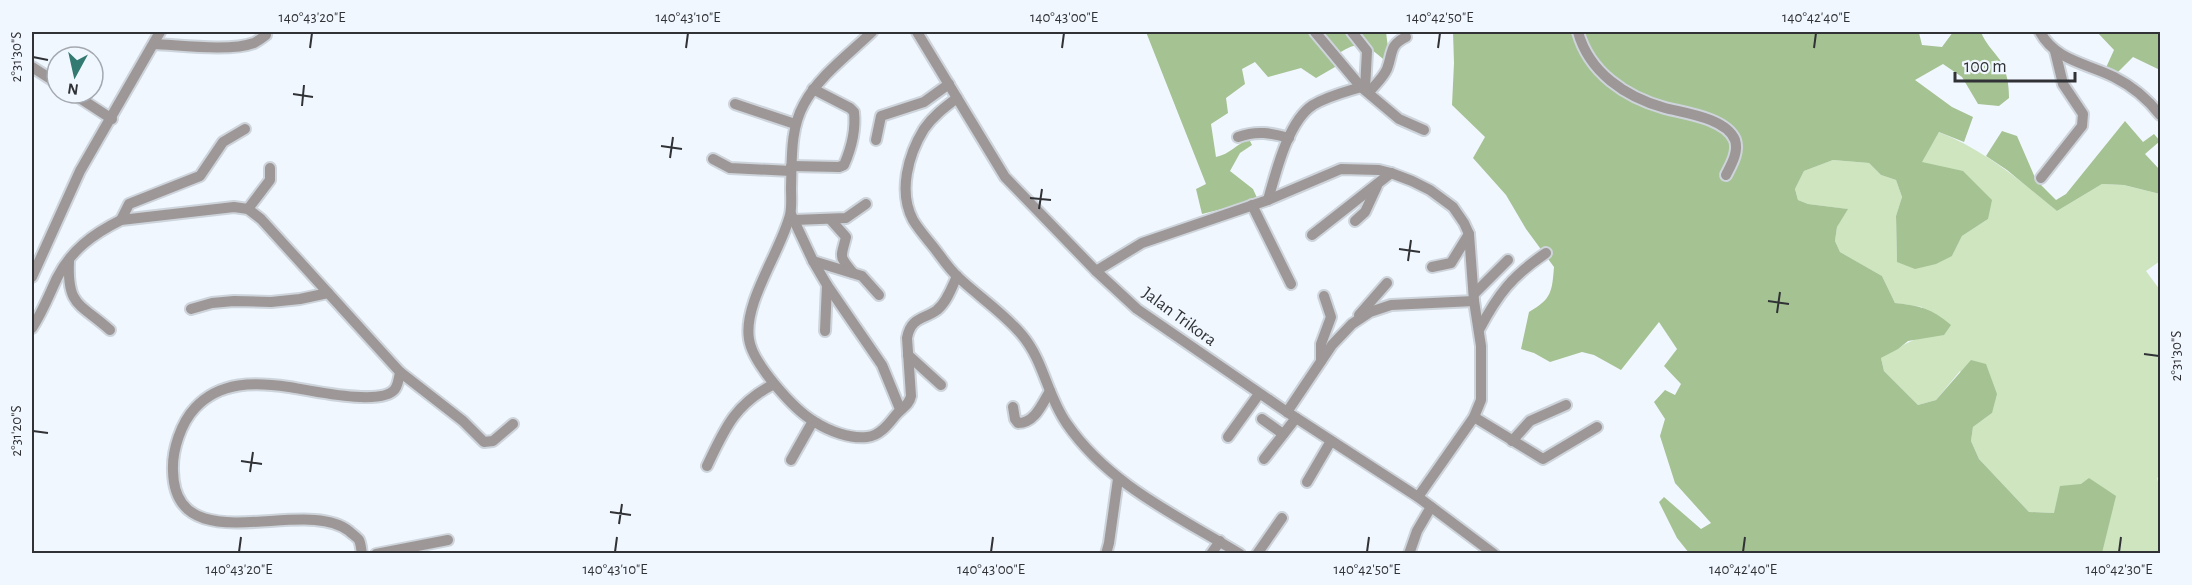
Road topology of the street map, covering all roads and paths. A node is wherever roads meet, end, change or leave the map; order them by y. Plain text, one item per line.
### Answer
1 (160, 32) edge
2 (872, 32) edge
3 (917, 32) edge
4 (1315, 32) edge
5 (1352, 32) edge
6 (1578, 32) edge
7 (2040, 32) edge
8 (266, 35) dead end
9 (1407, 37) dead end
10 (154, 44) junction
11 (2055, 51) junction
12 (32, 67) edge
13 (45, 75) edge
14 (949, 84) junction
15 (813, 89) junction
16 (1365, 89) junction
17 (957, 98) junction
18 (735, 104) dead end
19 (90, 105) edge
20 (2160, 115) edge
21 (112, 119) junction
22 (795, 124) junction
23 (246, 129) dead end
24 (1424, 130) dead end
25 (1238, 137) dead end
26 (1289, 138) junction
27 (876, 140) dead end
28 (713, 159) dead end
29 (270, 168) dead end
30 (791, 169) junction
31 (1391, 173) junction
32 (1726, 175) dead end
33 (2041, 178) dead end
34 (1378, 185) junction
35 (1268, 200) junction
36 (866, 204) dead end
37 (1252, 205) junction
38 (248, 209) junction
39 (792, 217) junction
40 (830, 219) junction
41 (121, 220) junction
42 (1355, 221) dead end
43 (1469, 234) junction
44 (1312, 235) dead end
45 (1546, 253) dead end
46 (69, 258) junction
47 (1508, 260) dead end
48 (813, 261) junction
49 (1432, 267) dead end
50 (1096, 271) junction
51 (853, 274) junction
52 (957, 276) junction
53 (32, 277) edge
54 (1387, 283) dead end
55 (1291, 284) dead end
56 (827, 285) junction
57 (328, 293) junction
58 (879, 295) dead end
59 (1324, 296) dead end
60 (1474, 297) junction
61 (191, 309) dead end
62 (1352, 324) junction
63 (32, 328) edge
64 (110, 330) dead end
65 (825, 331) dead end
66 (1479, 331) junction
67 (908, 355) junction
68 (1322, 361) junction
69 (400, 372) junction
70 (774, 384) junction
71 (941, 385) dead end
72 (1050, 391) junction
73 (1259, 394) junction
74 (1566, 405) dead end
75 (1013, 407) dead end
76 (900, 410) junction
77 (1291, 415) junction
78 (1474, 417) junction
79 (1262, 419) dead end
80 (813, 421) junction
81 (513, 424) dead end
82 (1597, 427) dead end
83 (1283, 434) junction
84 (1228, 437) dead end
85 (1331, 441) junction
86 (1512, 441) junction
87 (1264, 459) dead end
88 (791, 460) dead end
89 (706, 466) dead end
90 (1118, 479) junction
91 (1306, 482) dead end
92 (1419, 497) junction
93 (1431, 507) junction
94 (1282, 518) dead end
95 (448, 540) dead end
96 (1220, 541) junction
97 (1490, 552) edge
98 (362, 554) edge
99 (376, 554) edge
100 (1106, 554) edge
101 (1211, 554) edge
102 (1240, 554) edge
103 (1257, 554) edge
104 (1409, 554) edge

1 - 10 street
2 - 15 street
3 - 14 street, Jalan Trikora
4 - 16 street
5 - 16 street
6 - 32 street
7 - 11 street
8 - 10 street
9 - 16 street
10 - 21 street
11 - 20 street
11 - 33 street
12 - 13 street
14 - 17 street, Jalan Trikora
14 - 27 street
15 - 22 street
15 - 30 street
16 - 24 street
16 - 26 street
17 - 50 street, Jalan Trikora
17 - 52 street
18 - 22 street
19 - 21 street
21 - 53 street
22 - 30 street
23 - 41 street
25 - 26 street
26 - 35 street
28 - 30 street
29 - 38 street
30 - 39 street
31 - 34 street
31 - 35 street
31 - 43 street
34 - 42 street
34 - 44 street
35 - 37 street
36 - 40 street
37 - 50 street
37 - 55 street
38 - 41 street
38 - 57 street
39 - 40 street
39 - 48 street
39 - 70 street
40 - 51 street
41 - 46 street
43 - 49 street
43 - 60 street
45 - 66 street
46 - 63 street
46 - 64 street
47 - 60 street
48 - 51 street
48 - 56 street
50 - 73 street, Jalan Trikora
51 - 58 street
52 - 67 street
52 - 72 street
54 - 62 street
56 - 65 street
56 - 76 street
57 - 61 street
57 - 69 street
59 - 68 street
60 - 62 street
60 - 66 street
62 - 68 street
66 - 78 street
67 - 71 street
67 - 76 street
68 - 77 street
69 - 81 street
69 - 98 street
70 - 80 street
70 - 89 street
72 - 75 street
72 - 90 street
73 - 77 street, Jalan Trikora
73 - 84 street
74 - 86 street
76 - 80 street
77 - 83 street
77 - 85 street, Jalan Trikora
78 - 86 street
78 - 92 street
79 - 83 street
80 - 88 street
82 - 86 street
83 - 87 street
85 - 91 street
85 - 92 street, Jalan Trikora
90 - 96 street
90 - 100 street
92 - 93 street, Jalan Trikora
93 - 97 street, Jalan Trikora
93 - 104 street
94 - 103 street
95 - 99 street
96 - 101 street
96 - 102 street

